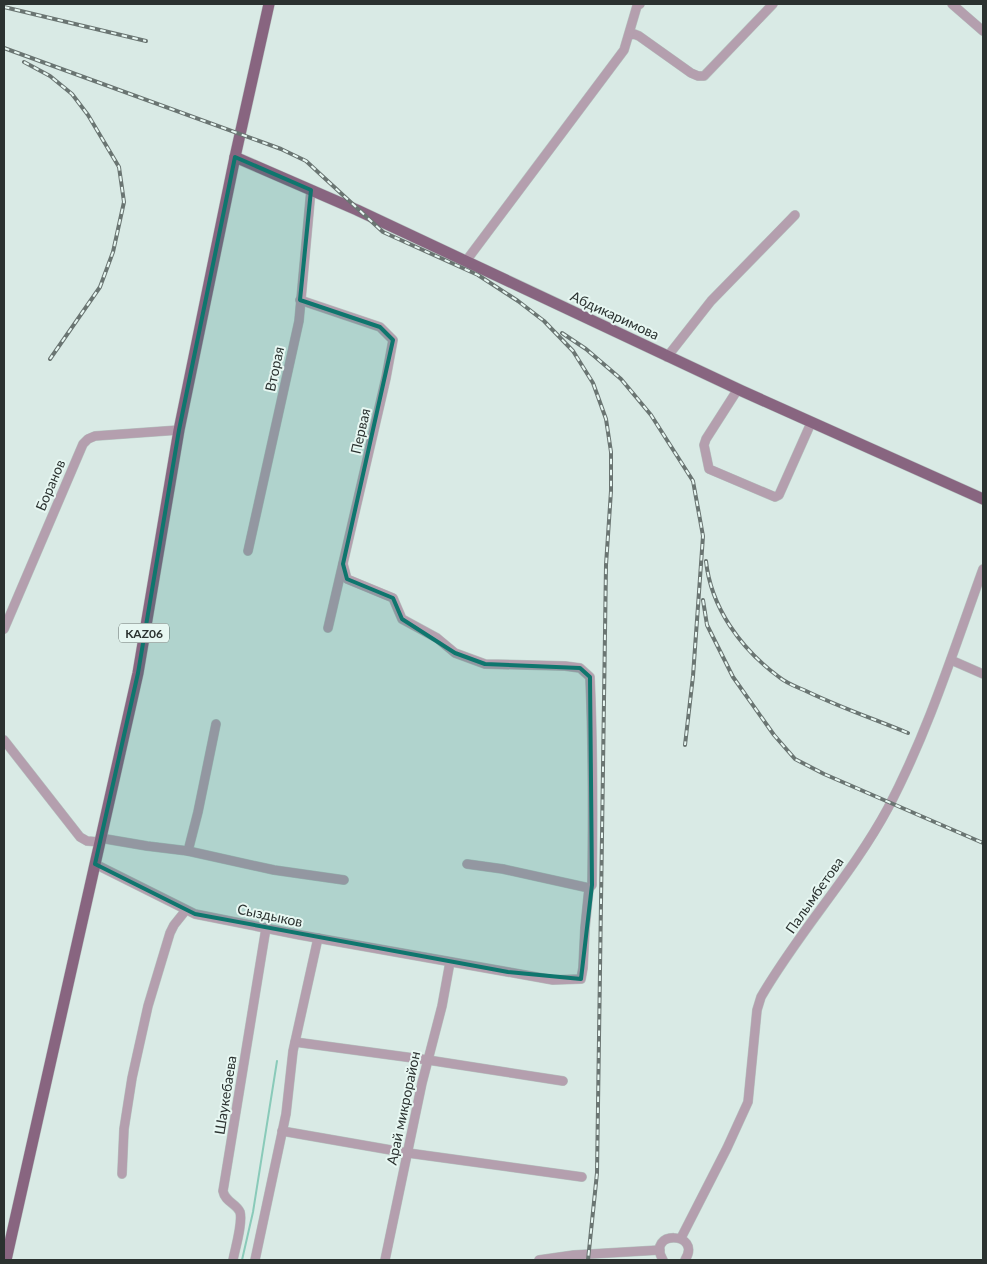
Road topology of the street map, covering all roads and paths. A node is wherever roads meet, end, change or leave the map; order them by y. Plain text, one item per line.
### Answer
1 (269, 4) edge
2 (640, 4) edge
3 (773, 4) edge
4 (952, 4) edge
5 (983, 32) edge
6 (629, 35) junction
7 (235, 157) junction
8 (311, 190) junction
9 (795, 215) dead end
10 (466, 261) junction
11 (300, 300) junction
12 (668, 356) junction
13 (738, 389) junction
14 (811, 423) junction
15 (180, 430) junction
16 (983, 499) edge
17 (248, 551) dead end
18 (343, 564) junction
19 (983, 569) edge
20 (5, 624) edge
21 (328, 628) dead end
22 (951, 660) junction
23 (983, 674) edge
24 (216, 724) dead end
25 (4, 740) edge
26 (100, 840) junction
27 (188, 850) junction
28 (95, 864) junction
29 (467, 864) dead end
30 (344, 880) dead end
31 (589, 888) junction
32 (186, 910) junction
33 (266, 928) junction
34 (318, 938) junction
35 (450, 962) junction
36 (295, 1042) junction
37 (428, 1060) junction
38 (563, 1081) dead end
39 (282, 1131) junction
40 (408, 1153) junction
41 (122, 1174) dead end
42 (582, 1177) dead end
43 (681, 1238) junction
44 (660, 1250) junction
45 (6, 1260) edge
46 (233, 1260) edge
47 (255, 1260) edge
48 (385, 1260) edge
49 (539, 1260) edge
50 (663, 1260) edge
51 (685, 1260) edge

1 - 7 main road, KАZ06
2 - 6 street
3 - 6 street
4 - 5 street
6 - 10 street
7 - 8 main road, Абдикаримова
7 - 15 main road, KАZ06
8 - 10 main road, Абдикаримова
8 - 11 street, Вторая
9 - 12 street
10 - 12 main road, Абдикаримова
11 - 17 street, Вторая
11 - 18 street, Первая
12 - 13 main road, Абдикаримова
13 - 14 main road, Абдикаримова
13 - 14 street
14 - 16 main road, Абдикаримова
15 - 20 street, Боранов
15 - 26 main road, KАZ06
18 - 21 street, Первая
18 - 31 street
19 - 22 street, Палымбетова
22 - 23 street
22 - 43 street, Палымбетова
24 - 27 street
25 - 26 street
26 - 27 street
26 - 28 main road, KАZ06
27 - 30 street
28 - 32 street, Сыздыков
28 - 45 main road, KАZ06
29 - 31 street
31 - 35 street, Сыздыков
32 - 33 street, Сыздыков
32 - 41 street
33 - 34 street, Сыздыков
33 - 46 street, Шаукебаева
34 - 35 street, Сыздыков
34 - 36 street
35 - 37 street, Арай микрорайон
36 - 37 street
36 - 39 street
37 - 38 street
37 - 40 street, Арай микрорайон
39 - 40 street
39 - 47 street
40 - 42 street
40 - 48 street, Арай микрорайон
43 - 44 street
43 - 51 street
44 - 49 street
44 - 50 street

